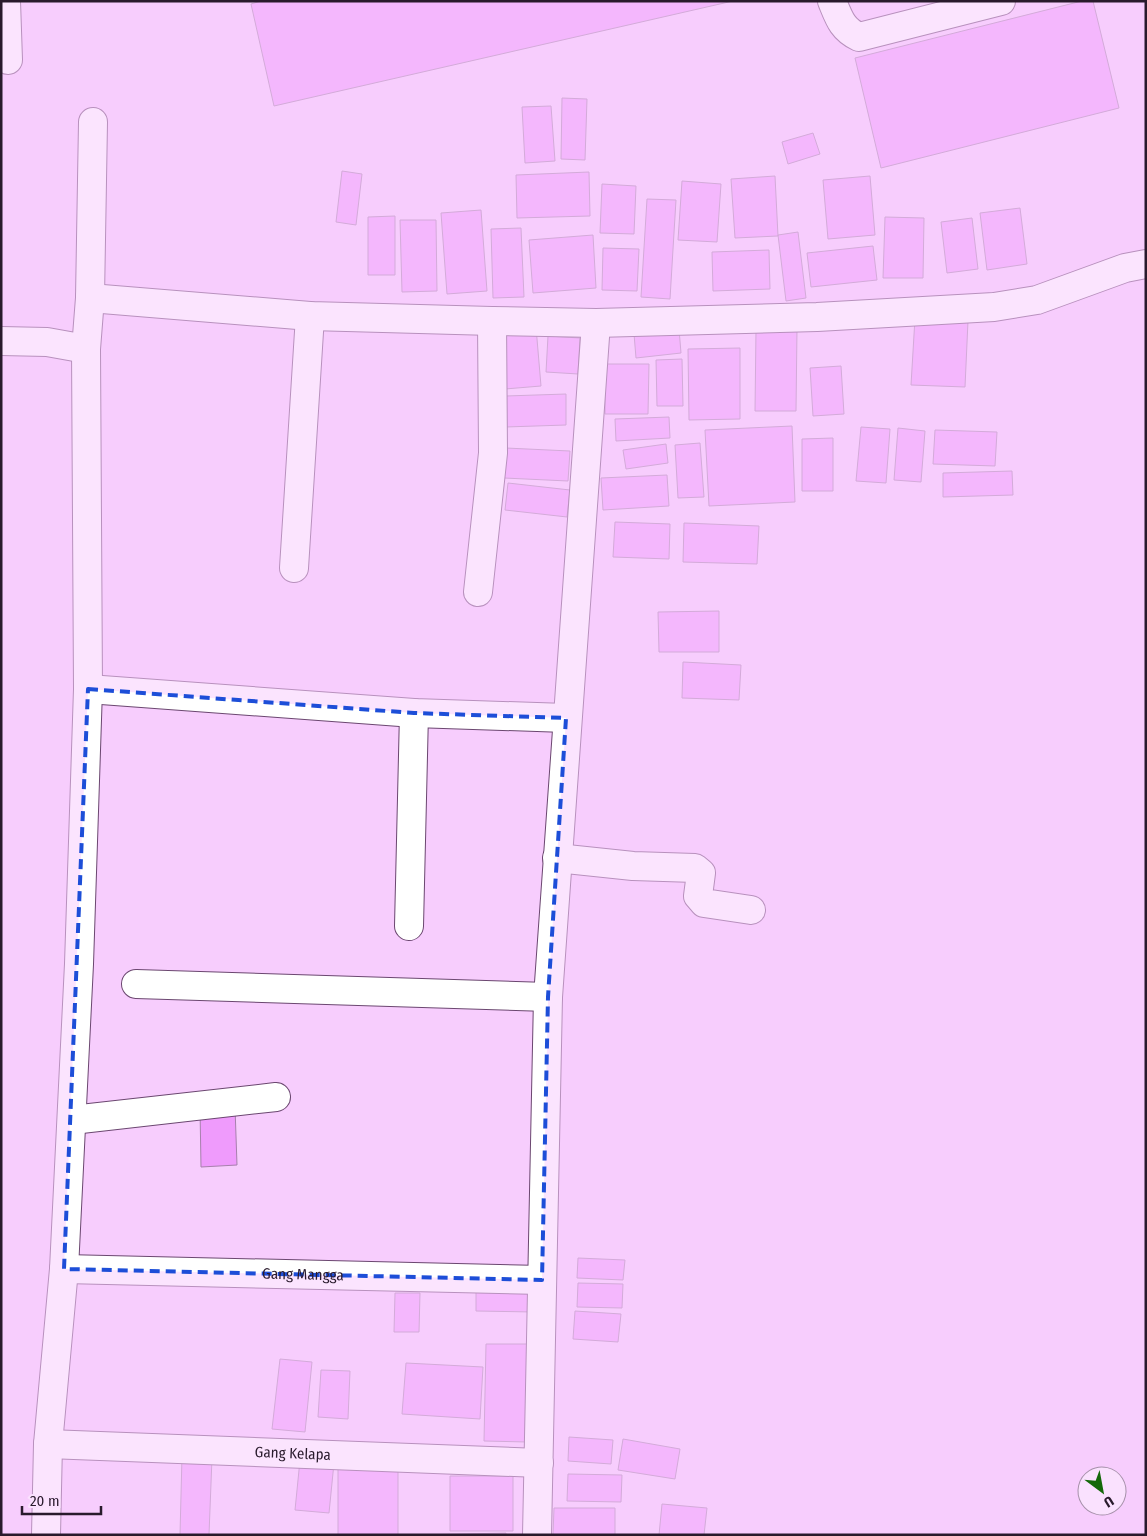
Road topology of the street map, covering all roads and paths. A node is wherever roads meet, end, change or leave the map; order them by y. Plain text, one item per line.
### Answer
1 (6, 1) edge
2 (832, 1) edge
3 (1001, 1) edge
4 (8, 60) dead end
5 (93, 122) dead end
6 (1146, 264) edge
7 (90, 298) junction
8 (310, 316) junction
9 (492, 321) junction
10 (596, 323) junction
11 (1, 342) edge
12 (86, 349) junction
13 (294, 568) dead end
14 (478, 592) dead end
15 (88, 689) junction
16 (414, 713) junction
17 (566, 718) junction
18 (557, 858) junction
19 (751, 910) dead end
20 (409, 926) dead end
21 (136, 984) dead end
22 (548, 997) junction
23 (276, 1097) dead end
24 (72, 1120) junction
25 (64, 1268) junction
26 (542, 1280) junction
27 (48, 1444) junction
28 (539, 1463) junction
29 (46, 1535) edge
30 (538, 1535) edge

1 - 4 street
2 - 3 street
5 - 7 street
6 - 10 street
7 - 8 street
7 - 12 street
8 - 9 street
8 - 13 street
9 - 10 street
9 - 14 street
10 - 17 street
11 - 12 street
12 - 15 street
15 - 16 street
15 - 24 street
16 - 17 street
16 - 20 street
17 - 18 street
18 - 19 street
18 - 22 street
21 - 22 street
22 - 26 street
23 - 24 street
24 - 25 street
25 - 26 street, Gang Mangga
25 - 27 street
26 - 28 street
27 - 28 street, Gang Kelapa
27 - 29 street
28 - 30 street

